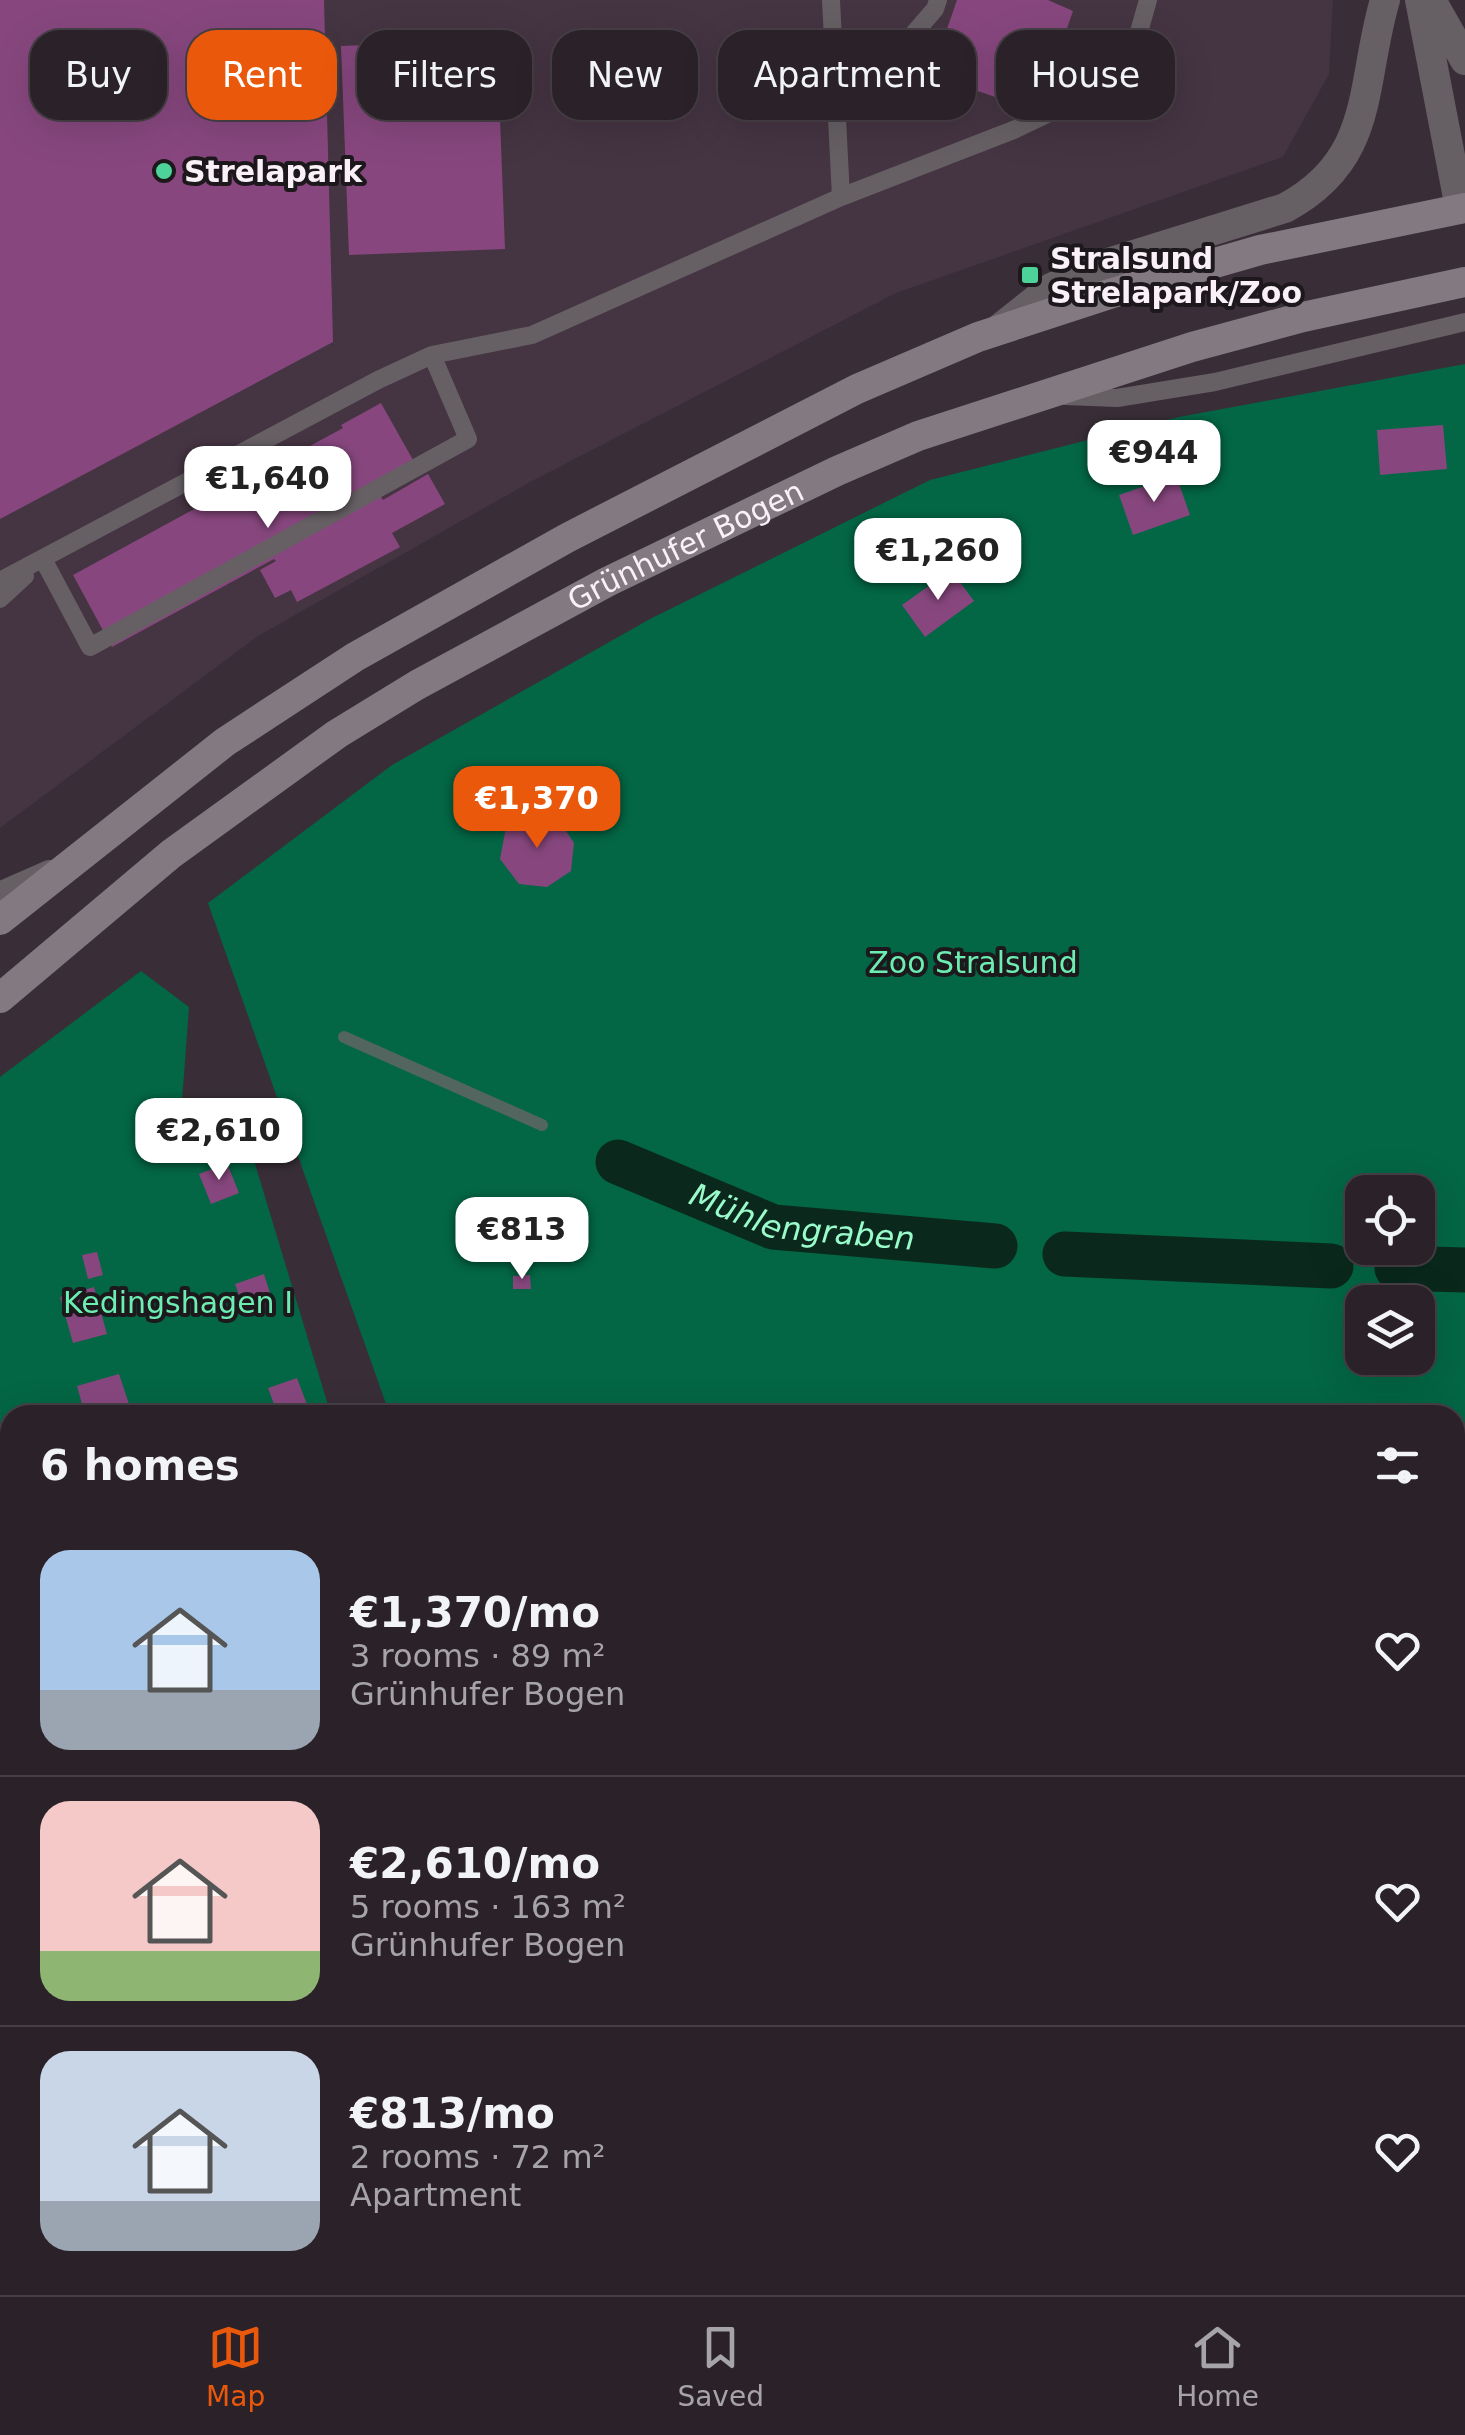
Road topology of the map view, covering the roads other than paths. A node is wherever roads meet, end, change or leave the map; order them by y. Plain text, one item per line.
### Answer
1 (831, 0) edge
2 (938, 0) edge
3 (1148, 0) edge
4 (1385, 0) edge
5 (1420, 0) edge
6 (1431, 0) edge
7 (833, 30) edge
8 (917, 30) edge
9 (1465, 60) edge
10 (837, 120) edge
11 (840, 196) junction
12 (1463, 217) edge
13 (1465, 282) edge
14 (1465, 322) edge
15 (997, 330) junction
16 (432, 355) junction
17 (1039, 396) junction
18 (44, 559) junction
19 (0, 581) edge
20 (0, 599) edge
21 (66, 867) junction
22 (0, 897) edge
23 (0, 920) edge
24 (0, 998) edge

1 - 7 lane
2 - 8 lane
3 - 11 lane
4 - 15 street, Grünhufer Bogen
5 - 12 street, Grünhufer Bogen
6 - 9 street
10 - 11 lane
11 - 16 lane
12 - 15 main road, Grünhufer Bogen
13 - 17 main road, Grünhufer Bogen
14 - 17 lane
15 - 21 main road, Grünhufer Bogen
16 - 18 lane
16 - 18 lane
17 - 24 main road, Grünhufer Bogen
18 - 19 lane
18 - 20 lane
21 - 22 street, Grünhufer Bogen
21 - 23 main road, Grünhufer Bogen

